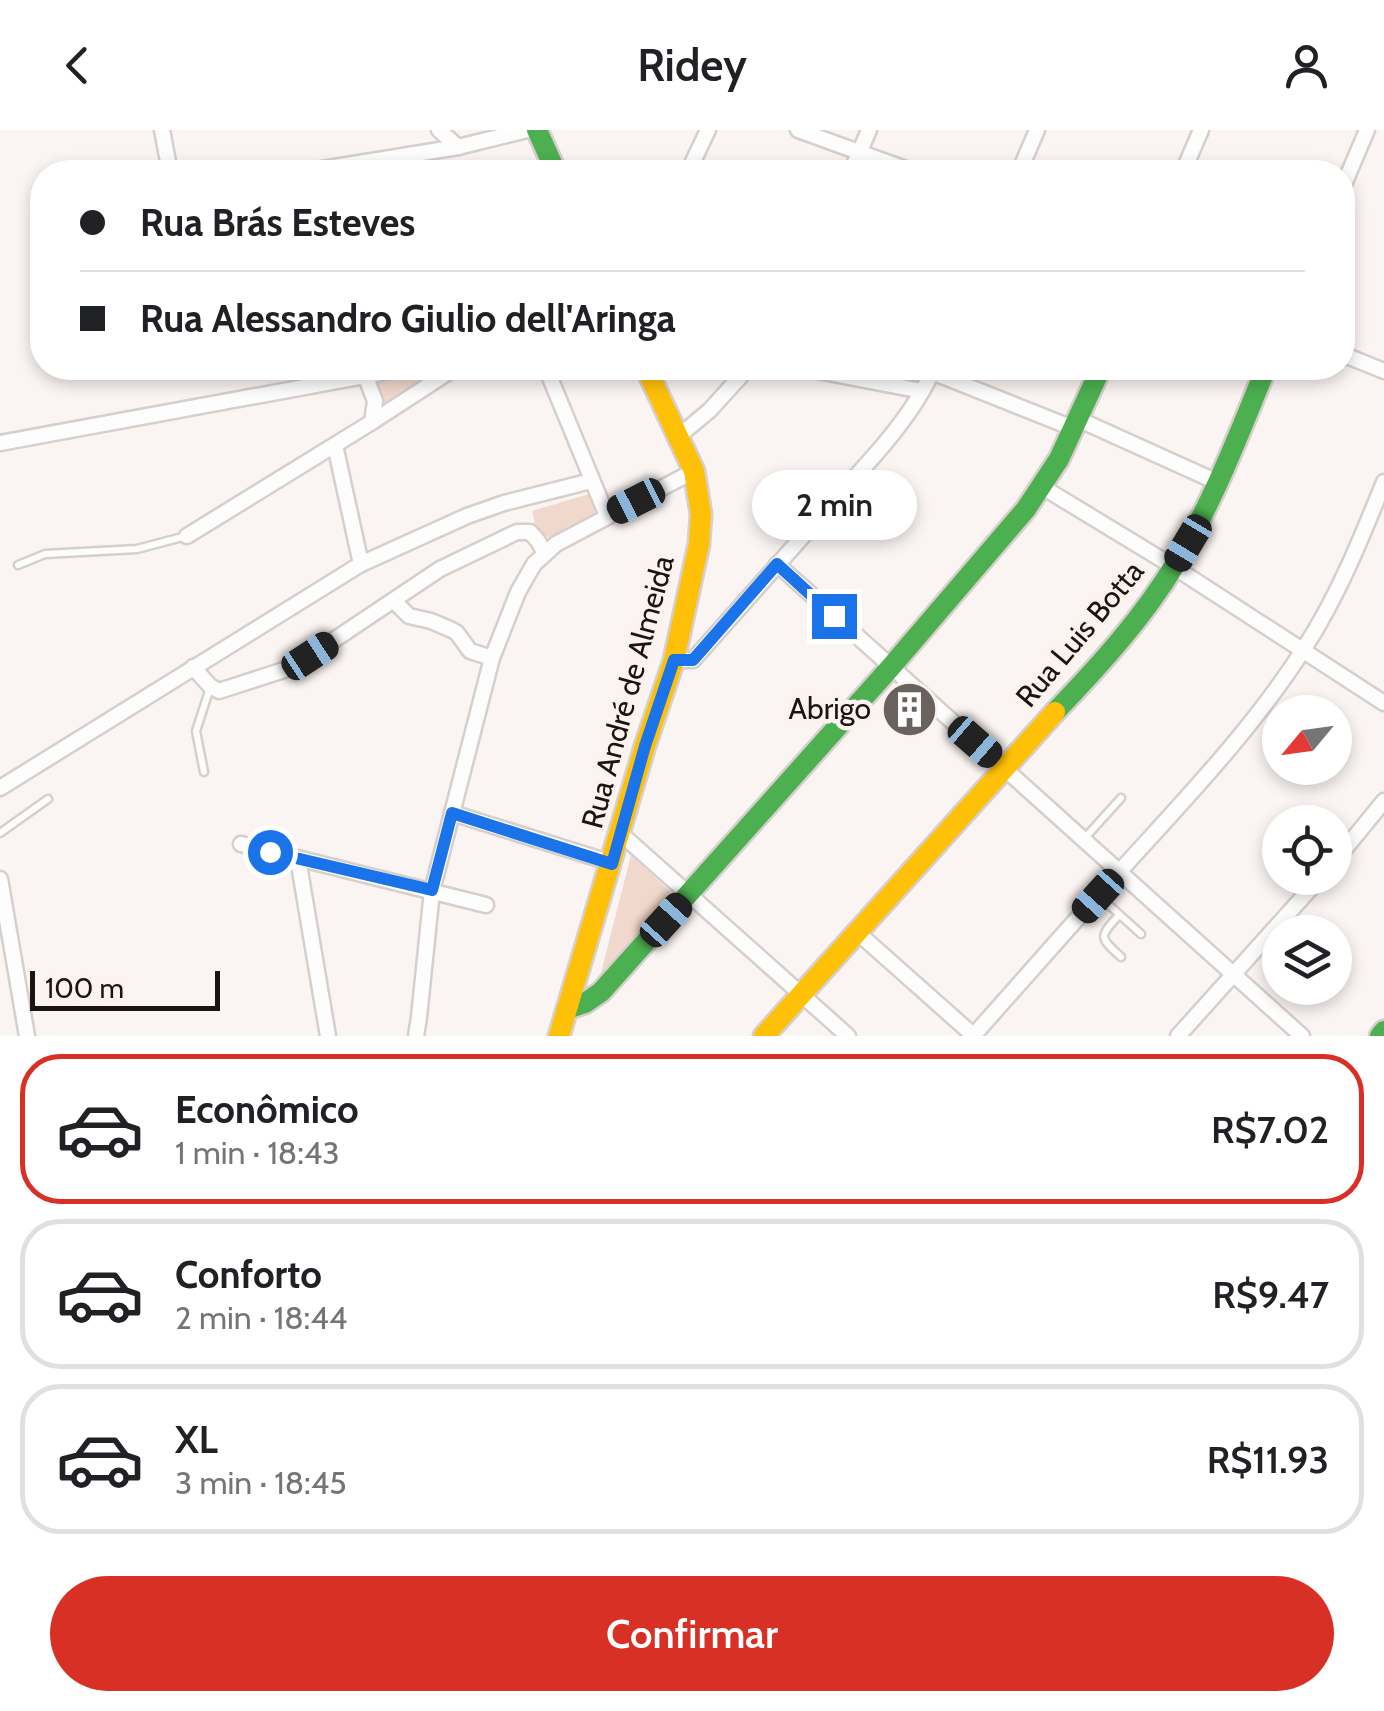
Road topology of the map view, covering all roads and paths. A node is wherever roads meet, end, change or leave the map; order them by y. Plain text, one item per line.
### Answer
1 (162, 130) edge
2 (439, 130) edge
3 (527, 130) edge
4 (537, 130) edge
5 (708, 130) edge
6 (798, 130) edge
7 (870, 130) edge
8 (1037, 130) edge
9 (1201, 130) edge
10 (1367, 130) edge
11 (458, 148) junction
12 (860, 151) junction
13 (168, 160) edge
14 (381, 160) edge
15 (551, 160) edge
16 (694, 160) edge
17 (857, 160) edge
18 (883, 160) edge
19 (1024, 160) edge
20 (1187, 160) edge
21 (1354, 160) edge
22 (1355, 359) edge
23 (1384, 370) edge
24 (297, 380) edge
25 (367, 380) edge
26 (437, 380) edge
27 (551, 380) edge
28 (652, 380) edge
29 (737, 380) edge
30 (865, 380) edge
31 (928, 380) edge
32 (960, 380) edge
33 (1096, 380) edge
34 (1261, 380) edge
35 (922, 391) junction
36 (372, 422) junction
37 (1077, 424) junction
38 (679, 436) junction
39 (1, 440) edge
40 (335, 445) junction
41 (694, 471) junction
42 (591, 481) junction
43 (1217, 482) junction
44 (1384, 482) edge
45 (1044, 488) junction
46 (607, 516) junction
47 (187, 536) joint
48 (545, 554) junction
49 (361, 564) junction
50 (777, 564) junction
51 (18, 565) dead end
52 (1174, 567) junction
53 (394, 601) junction
54 (1303, 651) junction
55 (492, 658) junction
56 (674, 660) junction
57 (193, 667) junction
58 (890, 668) junction
59 (210, 686) junction
60 (1384, 703) edge
61 (1004, 767) junction
62 (204, 772) dead end
63 (0, 788) edge
64 (1120, 798) dead end
65 (48, 799) dead end
66 (1384, 801) edge
67 (452, 813) junction
68 (0, 833) edge
69 (620, 833) junction
70 (1083, 840) junction
71 (1352, 840) edge
72 (241, 844) dead end
73 (298, 859) junction
74 (612, 864) junction
75 (1118, 873) junction
76 (0, 879) edge
77 (432, 890) junction
78 (688, 895) junction
79 (1305, 895) edge
80 (1098, 896) junction
81 (486, 905) dead end
82 (2, 912) edge
83 (1119, 915) junction
84 (858, 932) junction
85 (1141, 934) dead end
86 (1121, 957) dead end
87 (1233, 974) junction
88 (800, 995) junction
89 (567, 1009) junction
90 (27, 1036) edge
91 (328, 1036) edge
92 (416, 1036) edge
93 (559, 1036) edge
94 (764, 1036) edge
95 (848, 1036) edge
96 (973, 1036) edge
97 (1178, 1036) edge
98 (1302, 1036) edge

1 - 13 street
2 - 11 street
3 - 11 street
4 - 15 street
5 - 16 street
6 - 12 street
7 - 12 street
8 - 19 street
9 - 20 street
10 - 21 street
11 - 14 street
12 - 17 street
12 - 18 street
22 - 23 street
24 - 39 street
25 - 36 street
26 - 36 street
27 - 42 street
28 - 38 street, Rua André de Almeida
29 - 38 street
30 - 35 street
31 - 35 street
32 - 37 street
33 - 37 street
34 - 43 street, Rua Luis Botta
35 - 50 street
36 - 40 street
37 - 43 street
37 - 45 street
38 - 41 street, Rua André de Almeida
40 - 47 street
40 - 49 street
41 - 46 street
41 - 56 street, Rua André de Almeida
42 - 46 street
42 - 49 street
43 - 52 street, Rua Luis Botta
44 - 54 street
45 - 52 street
45 - 58 street
46 - 48 street
47 - 51 lane
48 - 53 street
48 - 55 street
49 - 57 street
50 - 56 street
50 - 58 street
52 - 54 street
52 - 61 street, Rua Luis Botta
53 - 55 street
53 - 59 street
54 - 60 street
54 - 75 street
55 - 67 street
56 - 69 street, Rua André de Almeida
57 - 59 street
57 - 63 street
58 - 61 street
58 - 78 street
59 - 62 lane
61 - 70 street
61 - 84 street, Rua Luis Botta
64 - 70 lane
65 - 68 lane
66 - 71 street
67 - 74 street
67 - 77 street
69 - 74 street, Rua André de Almeida
69 - 78 street
70 - 75 street
72 - 73 street
73 - 77 street
73 - 91 street
74 - 89 street, Rua André de Almeida
75 - 80 street
75 - 87 street
76 - 82 street
77 - 81 street
77 - 92 street
78 - 88 street
78 - 89 street
79 - 87 street
80 - 83 lane
80 - 96 street
82 - 90 street
83 - 85 lane
83 - 86 lane
84 - 88 street, Rua Luis Botta
84 - 96 street
87 - 97 street
87 - 98 street
88 - 94 street, Rua Luis Botta
88 - 95 street
89 - 93 street, Rua André de Almeida

